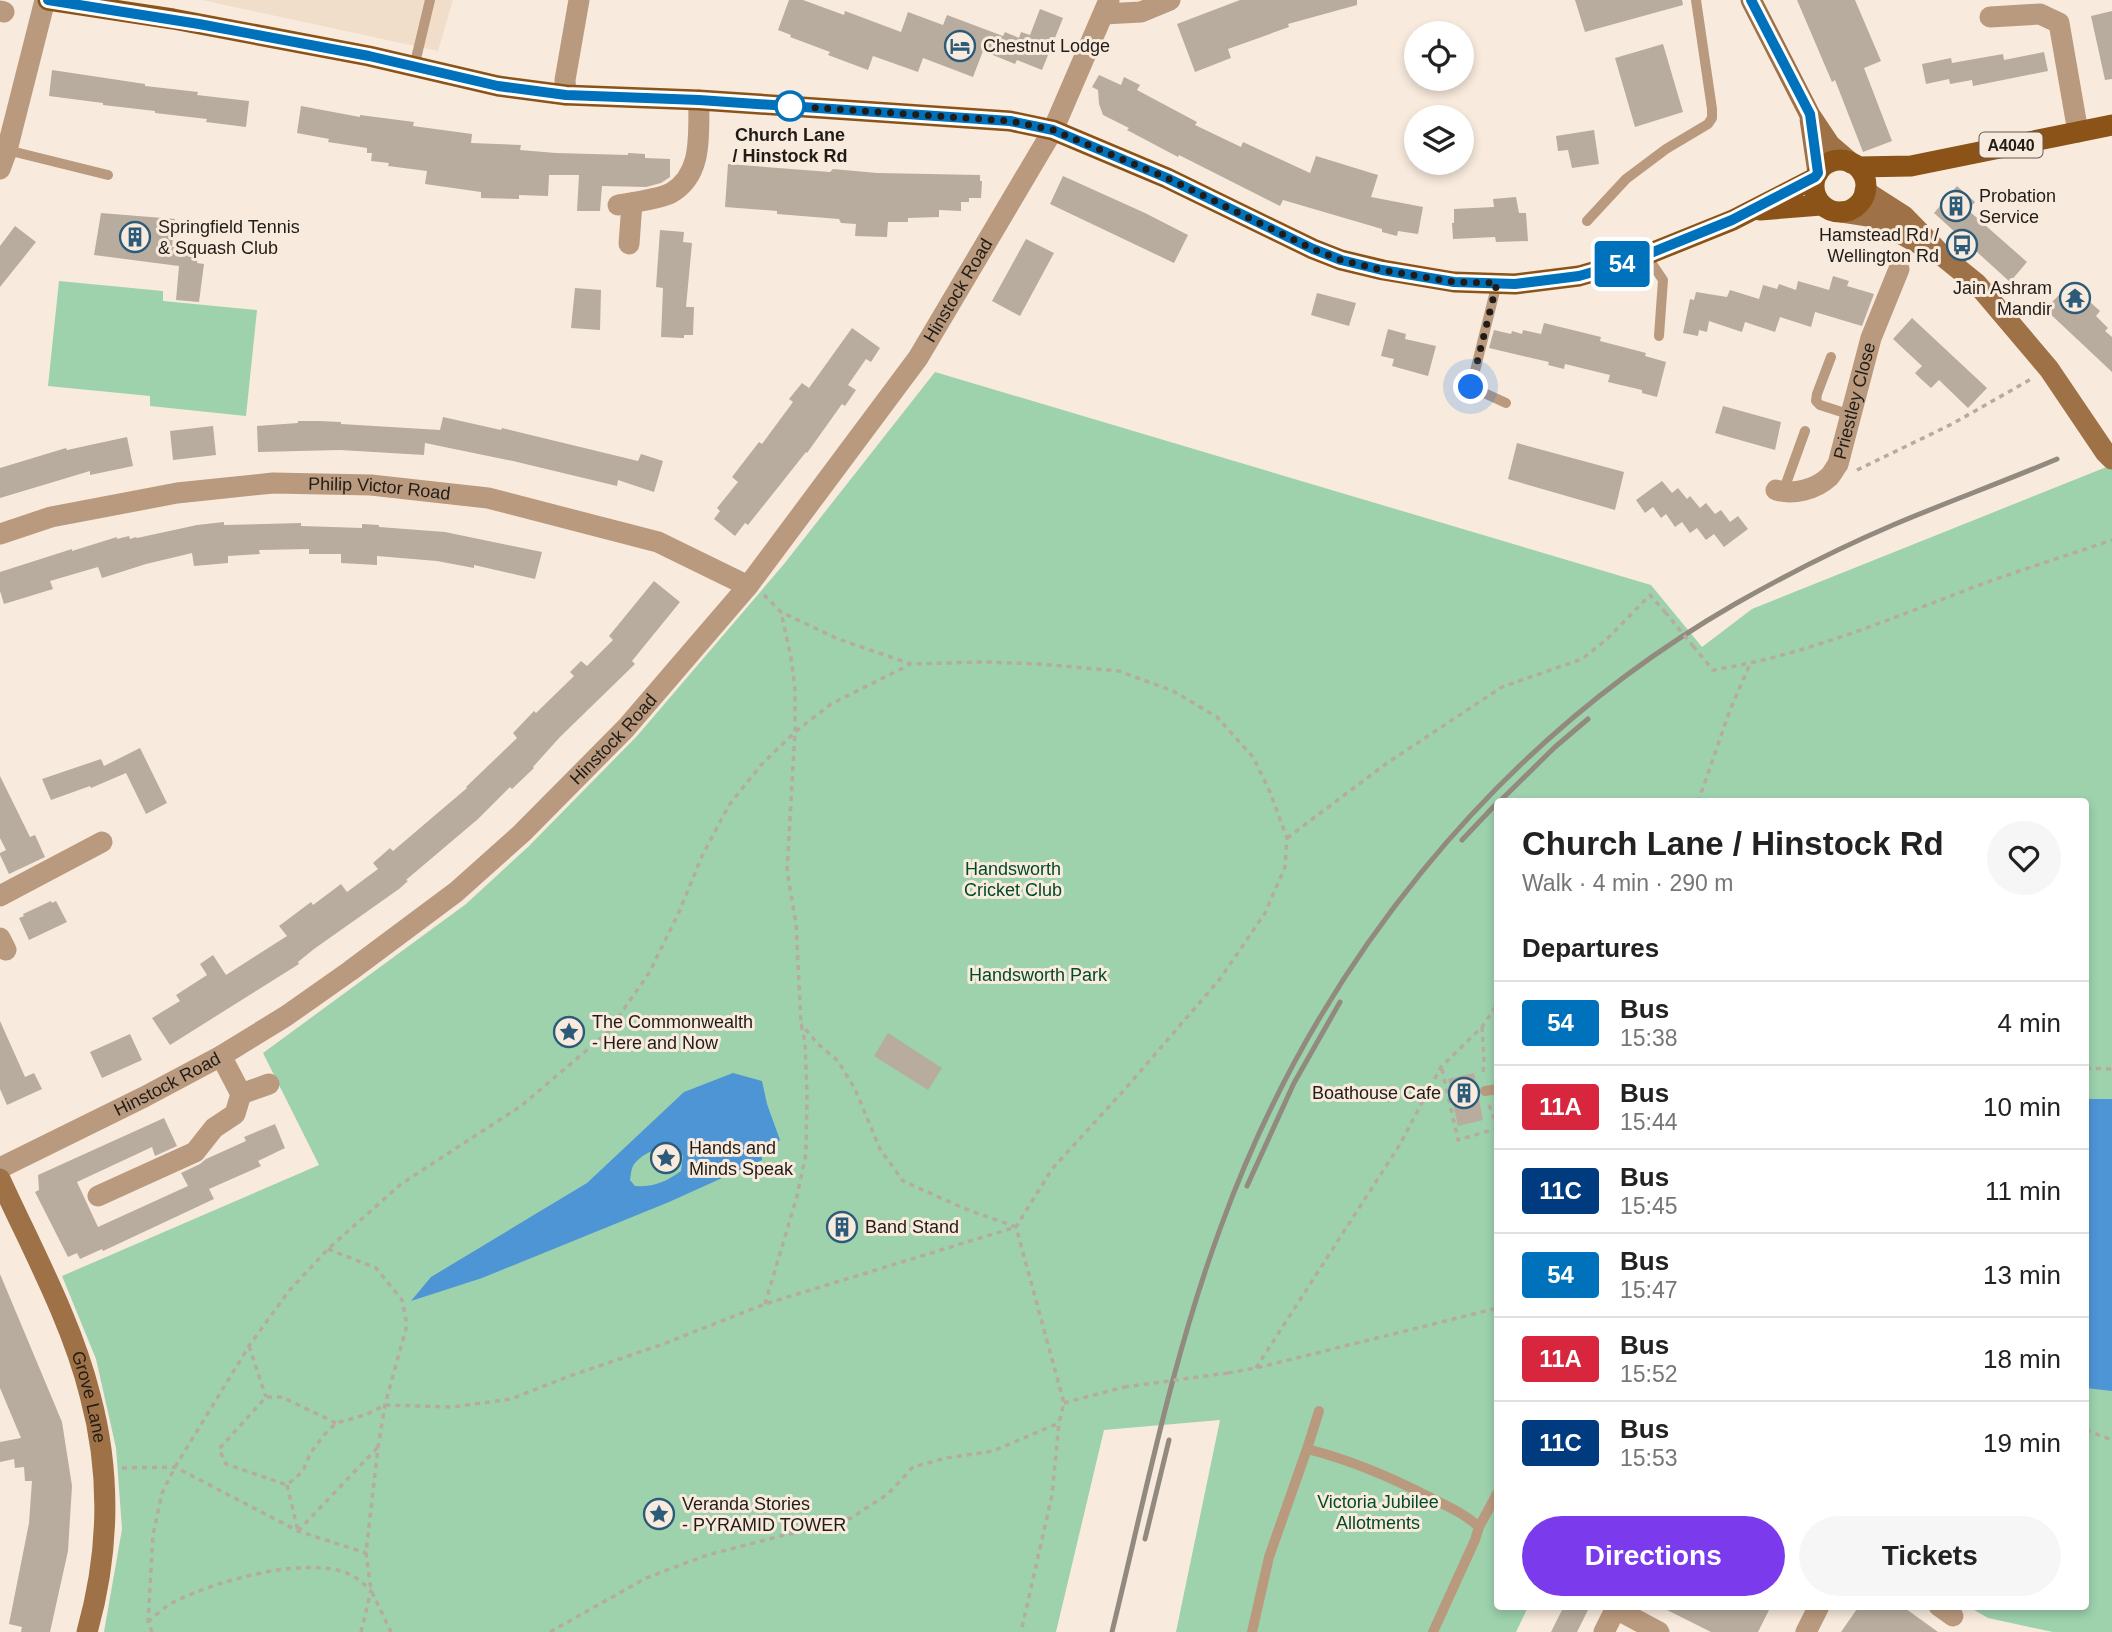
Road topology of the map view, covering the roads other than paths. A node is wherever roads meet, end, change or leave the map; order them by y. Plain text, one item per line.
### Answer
1 (46, 0) edge
2 (430, 0) edge
3 (579, 0) edge
4 (1170, 0) edge
5 (1696, 0) edge
6 (1751, 0) edge
7 (85, 3) edge
8 (1106, 7) edge
9 (1990, 17) dead end
10 (414, 67) junction
11 (566, 95) junction
12 (699, 100) junction
13 (1810, 114) junction
14 (2112, 125) edge
15 (1053, 130) junction
16 (2078, 132) junction
17 (3, 160) edge
18 (1854, 165) junction
19 (1911, 166) junction
20 (108, 175) dead end
21 (1816, 175) junction
22 (1865, 191) junction
23 (1821, 205) junction
24 (1754, 210) junction
25 (1842, 212) junction
26 (1587, 221) dead end
27 (629, 244) dead end
28 (1646, 255) junction
29 (1945, 258) junction
30 (1899, 269) dead end
31 (1497, 283) junction
32 (1660, 336) dead end
33 (1830, 357) dead end
34 (1506, 403) dead end
35 (1851, 415) junction
36 (1805, 431) dead end
37 (2110, 454) edge
38 (1780, 491) joint
39 (0, 534) edge
40 (748, 586) junction
41 (102, 842) dead end
42 (0, 896) edge
43 (221, 1056) junction
44 (269, 1084) dead end
45 (1494, 1090) edge
46 (1485, 1091) dead end
47 (242, 1094) junction
48 (0, 1168) edge
49 (0, 1180) edge
50 (98, 1196) dead end
51 (1319, 1410) dead end
52 (1307, 1449) junction
53 (1494, 1499) edge
54 (1479, 1527) junction
55 (1615, 1610) edge
56 (1620, 1610) edge
57 (1817, 1610) edge
58 (88, 1632) edge
59 (1252, 1632) edge
60 (1433, 1632) edge
61 (1604, 1632) edge
62 (1659, 1632) edge
63 (1806, 1632) edge

1 - 7 main road
1 - 17 street
2 - 10 lane
3 - 11 street
4 - 8 street
5 - 26 lane
6 - 13 main road
7 - 10 main road
8 - 15 street, Hinstock Road
9 - 16 street
10 - 11 main road
11 - 12 main road
12 - 15 main road
12 - 27 street
13 - 18 main road
13 - 21 main road
14 - 16 main road, A4040
15 - 31 main road
15 - 40 street, Hinstock Road
16 - 19 main road, A4040
17 - 20 lane
18 - 19 main road, A4040
18 - 21 main road
18 - 22 main road
19 - 22 main road, A4040
21 - 23 main road
21 - 24 main road
22 - 25 main road
22 - 29 main road
23 - 24 main road
23 - 25 main road
24 - 28 main road
25 - 29 main road
28 - 31 main road
28 - 32 lane
29 - 37 main road
30 - 35 street, Priestley Close
31 - 34 lane
33 - 35 lane
35 - 38 street, Priestley Close
36 - 38 lane
39 - 40 street, Philip Victor Road
40 - 43 street, Hinstock Road
41 - 42 street
43 - 47 street
43 - 48 street, Hinstock Road
44 - 47 street
45 - 46 lane
47 - 50 street
49 - 58 main road, Grove Lane
51 - 52 lane
52 - 54 lane
52 - 59 lane
53 - 54 lane
54 - 60 lane
55 - 61 street
56 - 62 street
57 - 63 street

